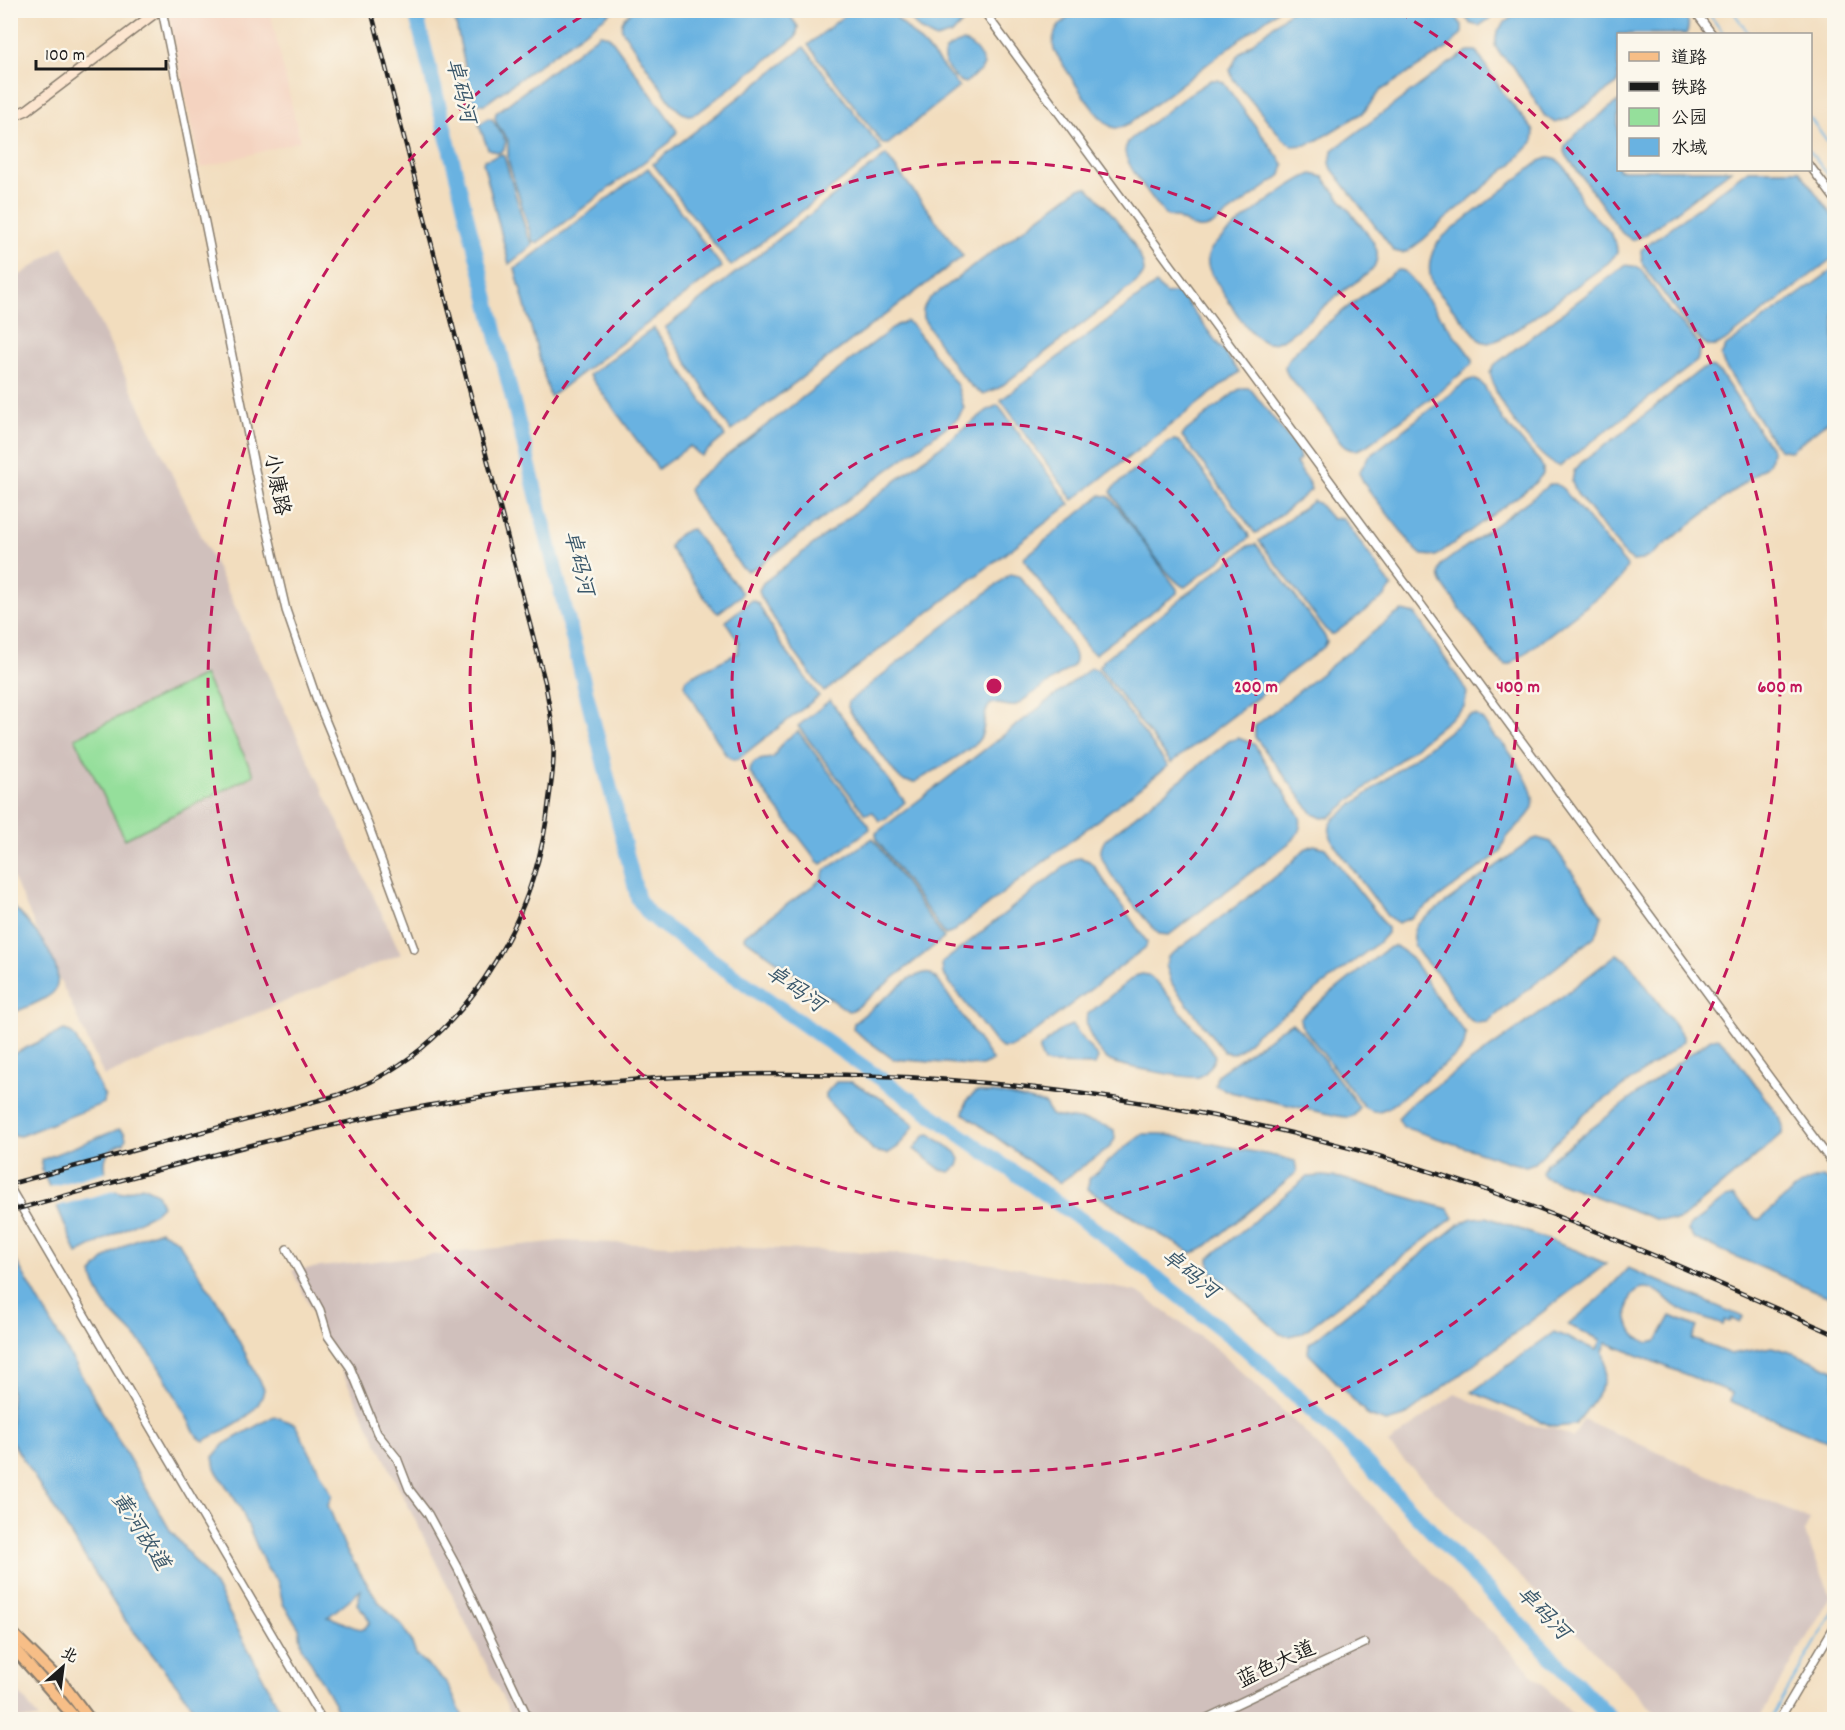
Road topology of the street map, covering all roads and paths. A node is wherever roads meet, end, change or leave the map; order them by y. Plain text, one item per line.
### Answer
1 (160, 10) edge
2 (983, 10) edge
3 (1694, 10) edge
4 (1711, 33) edge
5 (10, 117) edge
6 (1812, 169) edge
7 (1834, 198) edge
8 (414, 949) dead end
9 (1834, 1165) edge
10 (10, 1188) edge
11 (287, 1249) dead end
12 (1834, 1627) edge
13 (10, 1631) edge
14 (1365, 1642) dead end
15 (10, 1644) edge
16 (77, 1719) edge
17 (90, 1719) edge
18 (322, 1719) edge
19 (529, 1719) edge
20 (1203, 1719) edge
21 (1779, 1719) edge

1 - 5 main road
1 - 8 street, 小康路
2 - 9 street
3 - 4 street
6 - 7 street
10 - 18 street
11 - 19 street
12 - 21 street
13 - 17 main road
14 - 20 street, 蓝色大道
15 - 16 main road

